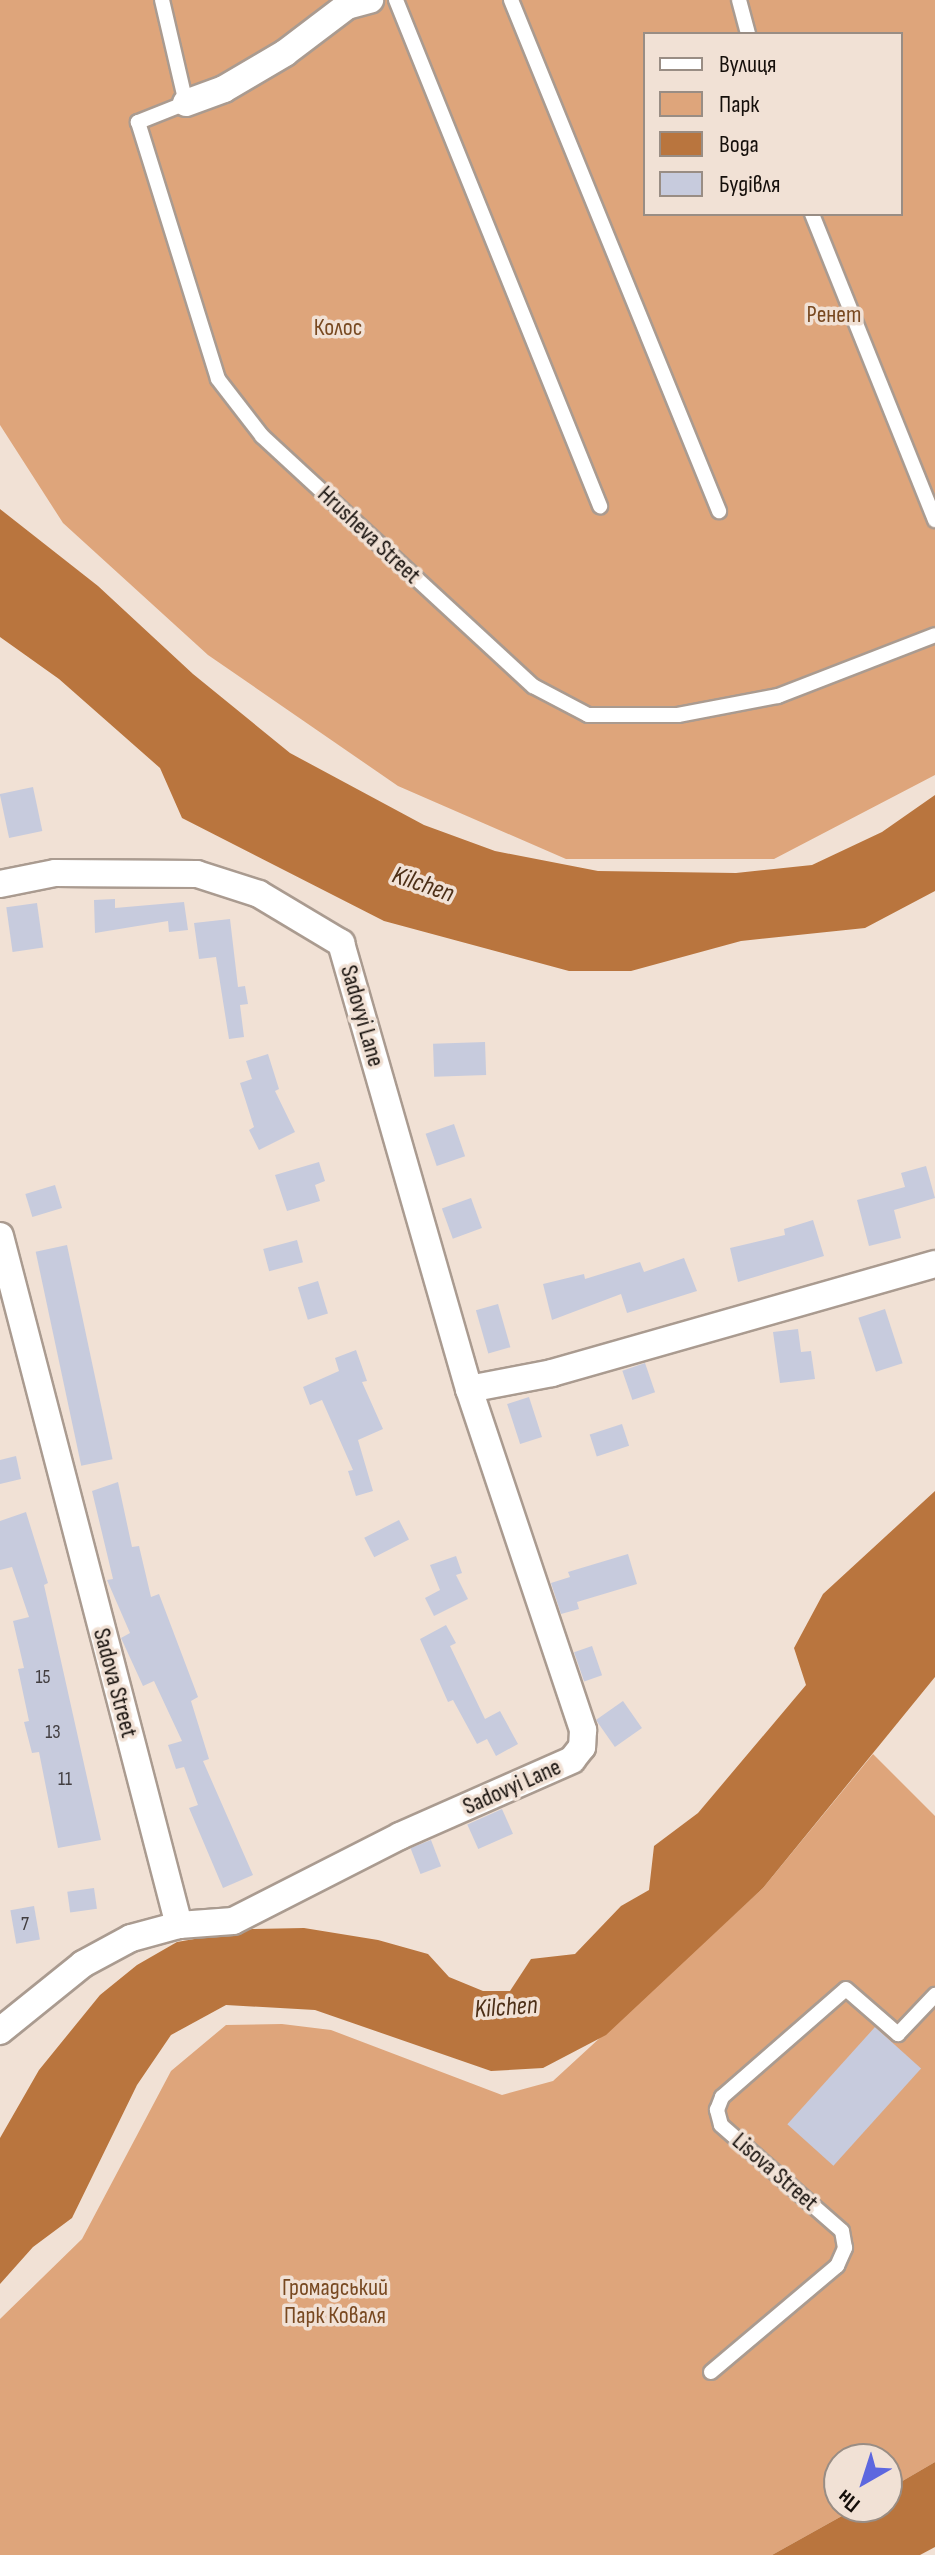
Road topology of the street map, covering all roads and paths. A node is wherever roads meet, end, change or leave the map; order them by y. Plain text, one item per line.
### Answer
1 (162, 0) edge
2 (370, 0) edge
3 (396, 0) edge
4 (511, 0) edge
5 (739, 0) edge
6 (747, 32) edge
7 (186, 103) junction
8 (813, 216) edge
9 (600, 506) dead end
10 (719, 511) dead end
11 (935, 520) edge
12 (935, 635) edge
13 (0, 884) edge
14 (0, 1236) edge
15 (935, 1264) edge
16 (469, 1389) junction
17 (179, 1925) junction
18 (935, 1995) edge
19 (0, 2031) edge
20 (711, 2372) dead end

1 - 7 lane
2 - 7 street
3 - 9 lane
4 - 10 lane
5 - 6 lane
7 - 12 lane, Hrusheva Street
8 - 11 lane
13 - 16 street, Sadovyi Lane
14 - 17 street, Sadova Street
15 - 16 street
16 - 17 street, Sadovyi Lane
17 - 19 street
18 - 20 lane, Lisova Street

